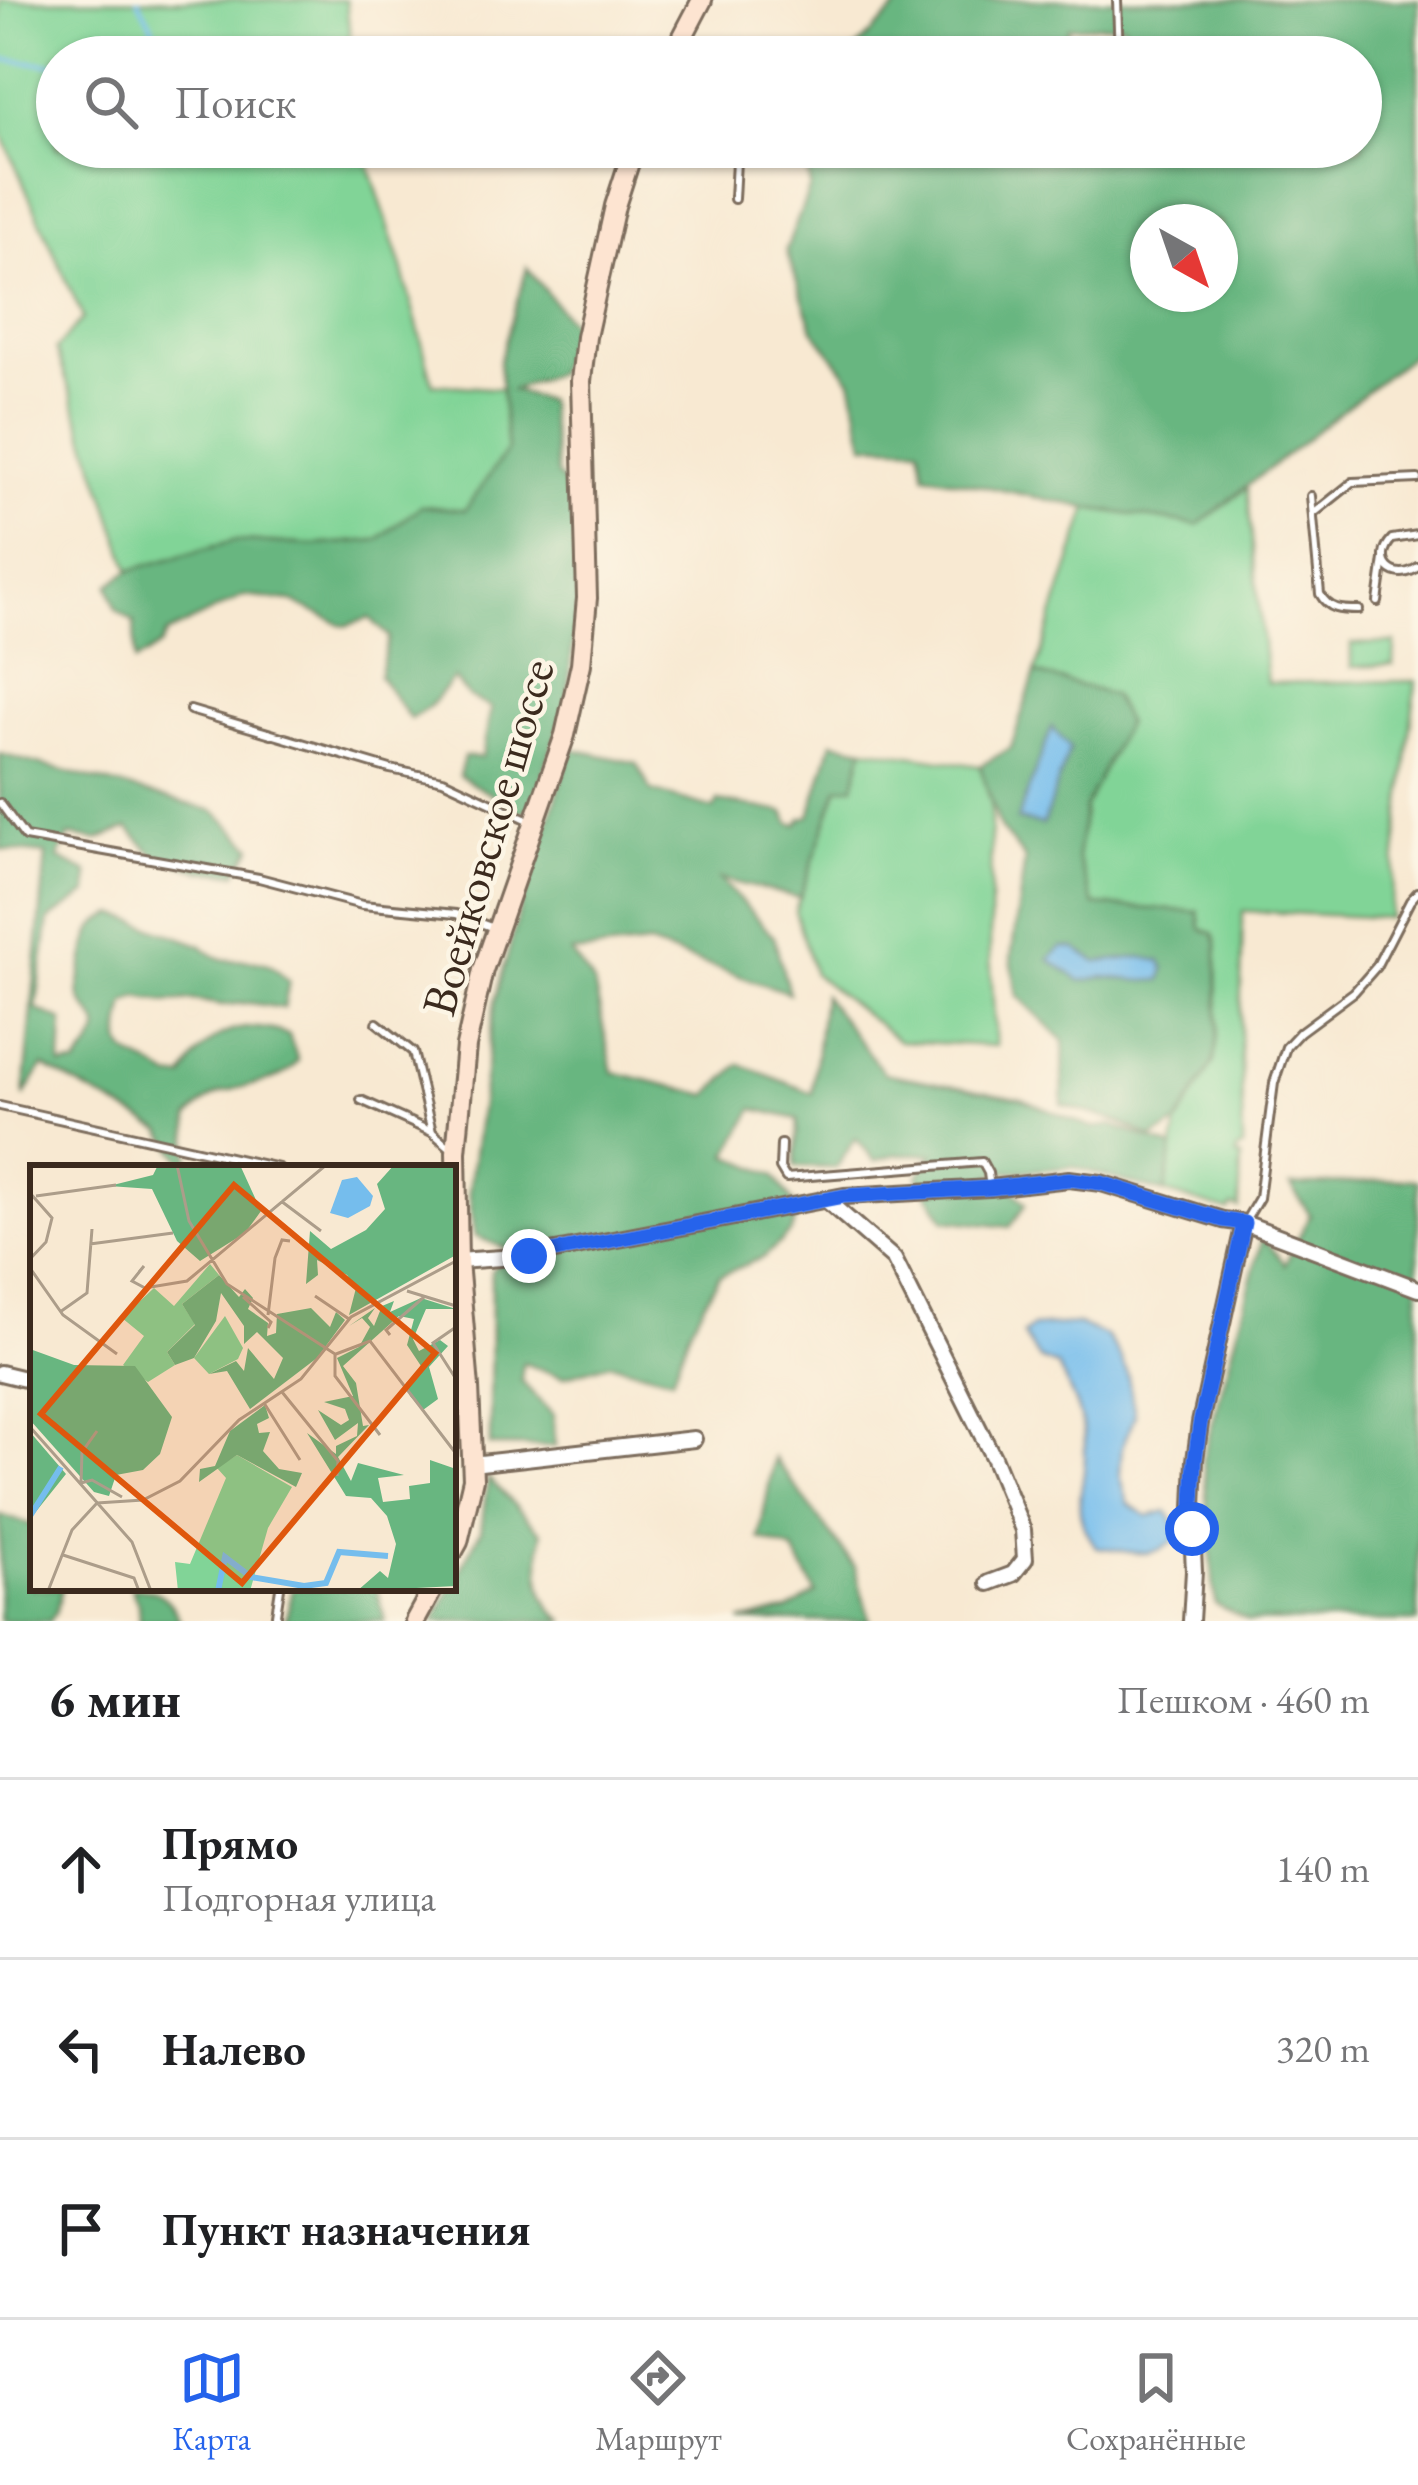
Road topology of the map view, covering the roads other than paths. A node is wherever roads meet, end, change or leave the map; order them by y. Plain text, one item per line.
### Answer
1 (702, 0) edge
2 (1117, 0) edge
3 (683, 36) edge
4 (1118, 36) edge
5 (627, 168) edge
6 (736, 168) edge
7 (734, 199) dead end
8 (1418, 479) edge
9 (1311, 496) dead end
10 (1313, 514) junction
11 (1418, 540) edge
12 (1384, 559) junction
13 (1418, 567) edge
14 (1378, 602) dead end
15 (1359, 610) dead end
16 (190, 710) dead end
17 (0, 803) edge
18 (534, 823) junction
19 (1418, 892) edge
20 (496, 929) junction
21 (377, 1023) dead end
22 (361, 1100) dead end
23 (0, 1106) edge
24 (432, 1132) junction
25 (781, 1144) dead end
26 (456, 1152) junction
27 (266, 1165) edge
28 (456, 1165) edge
29 (990, 1188) junction
30 (825, 1199) junction
31 (1244, 1223) junction
32 (456, 1261) edge
33 (456, 1270) edge
34 (1418, 1289) edge
35 (0, 1372) edge
36 (30, 1380) edge
37 (694, 1439) dead end
38 (472, 1464) junction
39 (456, 1546) edge
40 (989, 1583) dead end
41 (279, 1591) edge
42 (431, 1591) edge
43 (274, 1621) edge
44 (415, 1621) edge
45 (1191, 1621) edge

1 - 3 street
2 - 4 lane
5 - 18 street, Воейковское шоссе
6 - 7 lane
8 - 10 lane
9 - 10 lane
10 - 15 lane
11 - 12 lane
12 - 13 lane
12 - 14 lane
16 - 18 lane
17 - 20 lane
18 - 20 street, Воейковское шоссе
19 - 31 lane
20 - 26 street, Воейковское шоссе
21 - 24 lane
22 - 24 lane
23 - 27 lane
24 - 26 lane
25 - 29 lane
26 - 28 street, Воейковское шоссе
29 - 30 street
29 - 31 street
30 - 32 street
30 - 40 street
31 - 34 street
31 - 45 street
33 - 38 street, Воейковское шоссе
35 - 36 street
37 - 38 street
38 - 39 street, Воейковское шоссе
41 - 43 lane
42 - 44 street

